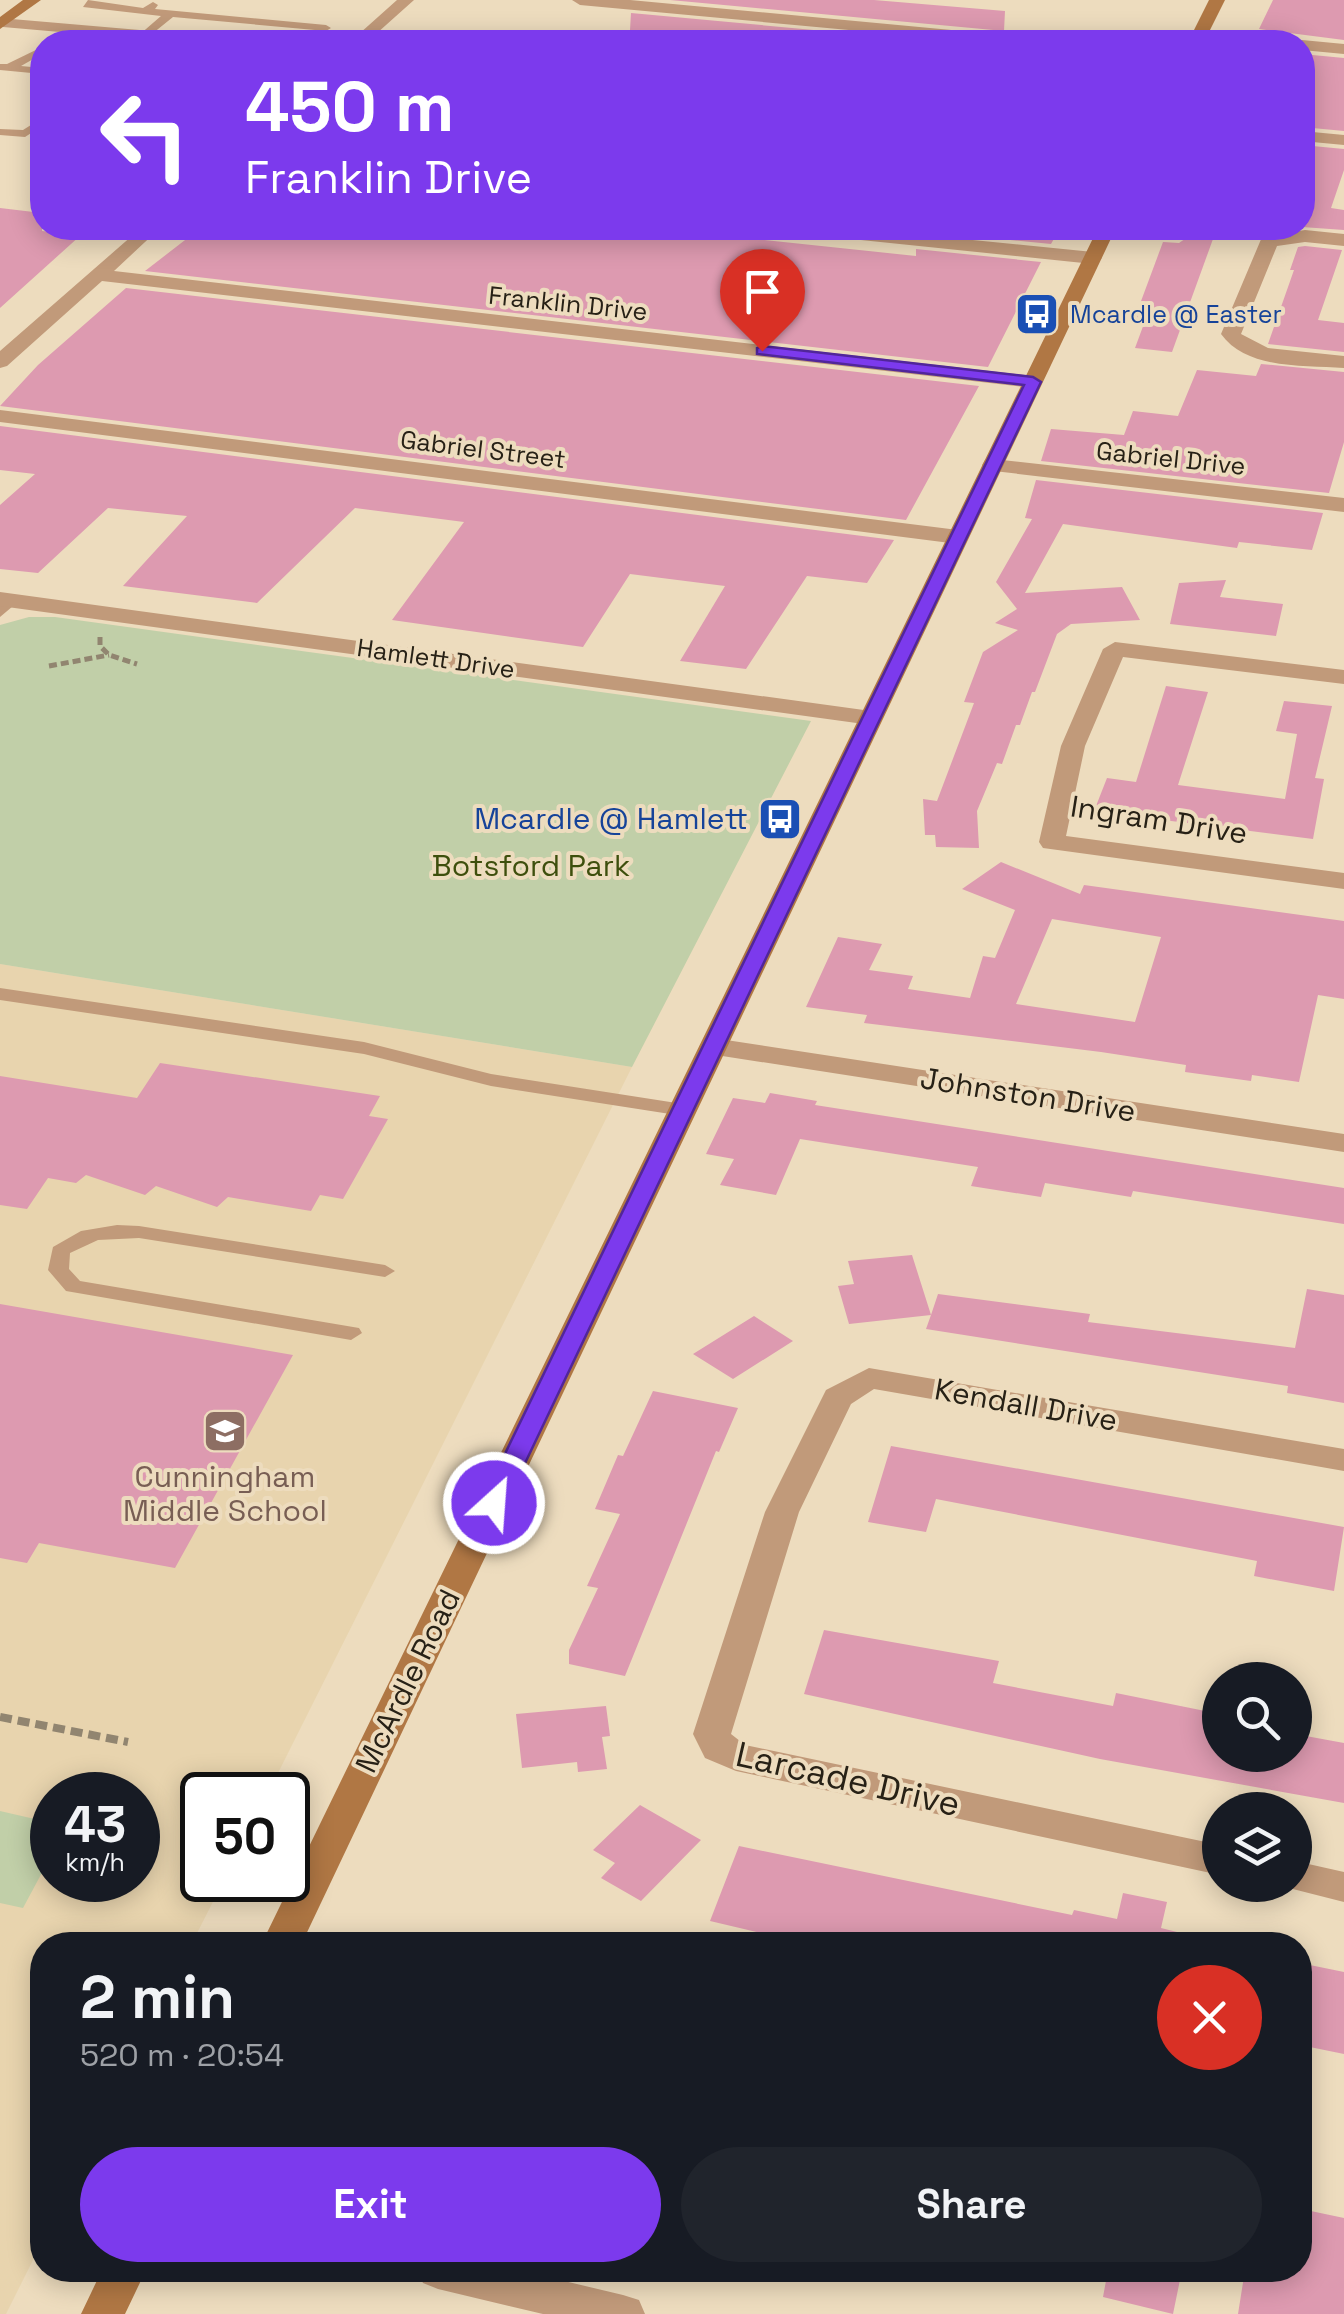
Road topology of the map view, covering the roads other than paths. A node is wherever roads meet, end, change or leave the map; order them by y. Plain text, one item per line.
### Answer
1 (33, 0) edge
2 (94, 0) edge
3 (160, 0) edge
4 (406, 0) edge
5 (580, 0) edge
6 (1217, 0) edge
7 (146, 11) junction
8 (171, 14) junction
9 (2, 23) edge
10 (326, 28) dead end
11 (62, 30) edge
12 (151, 30) edge
13 (372, 30) edge
14 (898, 30) edge
15 (1202, 30) edge
16 (1315, 47) edge
17 (1344, 49) edge
18 (30, 56) edge
19 (4, 68) edge
20 (30, 70) edge
21 (30, 130) edge
22 (0, 132) edge
23 (1315, 137) edge
24 (1344, 140) edge
25 (1315, 237) edge
26 (137, 240) edge
27 (919, 240) edge
28 (1102, 240) edge
29 (1276, 240) edge
30 (1344, 240) edge
31 (1093, 258) junction
32 (98, 275) junction
33 (0, 362) edge
34 (1344, 362) edge
35 (1033, 382) junction
36 (0, 416) edge
37 (993, 466) junction
38 (1344, 504) edge
39 (958, 537) junction
40 (4, 604) edge
41 (1344, 677) edge
42 (871, 718) junction
43 (1344, 881) edge
44 (0, 994) edge
45 (713, 1047) junction
46 (682, 1110) junction
47 (1344, 1143) edge
48 (385, 1271) dead end
49 (351, 1332) dead end
50 (1344, 1460) edge
51 (782, 1512) joint
52 (1202, 1856) edge
53 (1312, 1880) edge
54 (1344, 1887) edge
55 (287, 1932) edge
56 (118, 2282) edge
57 (488, 2282) edge
58 (103, 2314) edge
59 (623, 2314) edge

1 - 9 main road
2 - 7 lane
3 - 7 lane
4 - 13 street
5 - 14 street
6 - 15 main road
7 - 8 lane
8 - 10 lane
8 - 12 lane
9 - 11 street
16 - 17 street
18 - 19 lane
19 - 20 lane
21 - 22 lane
23 - 24 street
25 - 30 street
26 - 32 street
27 - 31 street
28 - 31 main road, McArdle Road
29 - 34 street
31 - 35 main road, McArdle Road
32 - 33 street
32 - 35 street, Franklin Drive
35 - 37 main road, McArdle Road
36 - 39 street, Gabriel Street
37 - 38 street, Gabriel Drive
37 - 39 main road, McArdle Road
39 - 42 main road, McArdle Road
40 - 42 street, Hamlett Drive
41 - 43 street, Ingram Drive
42 - 45 main road, McArdle Road
44 - 46 lane
45 - 46 main road, McArdle Road
45 - 47 street, Johnston Drive
46 - 55 main road, McArdle Road
48 - 49 lane
50 - 51 street, Kendall Drive
51 - 52 street, Larcade Drive
53 - 54 street
56 - 58 main road
57 - 59 street

